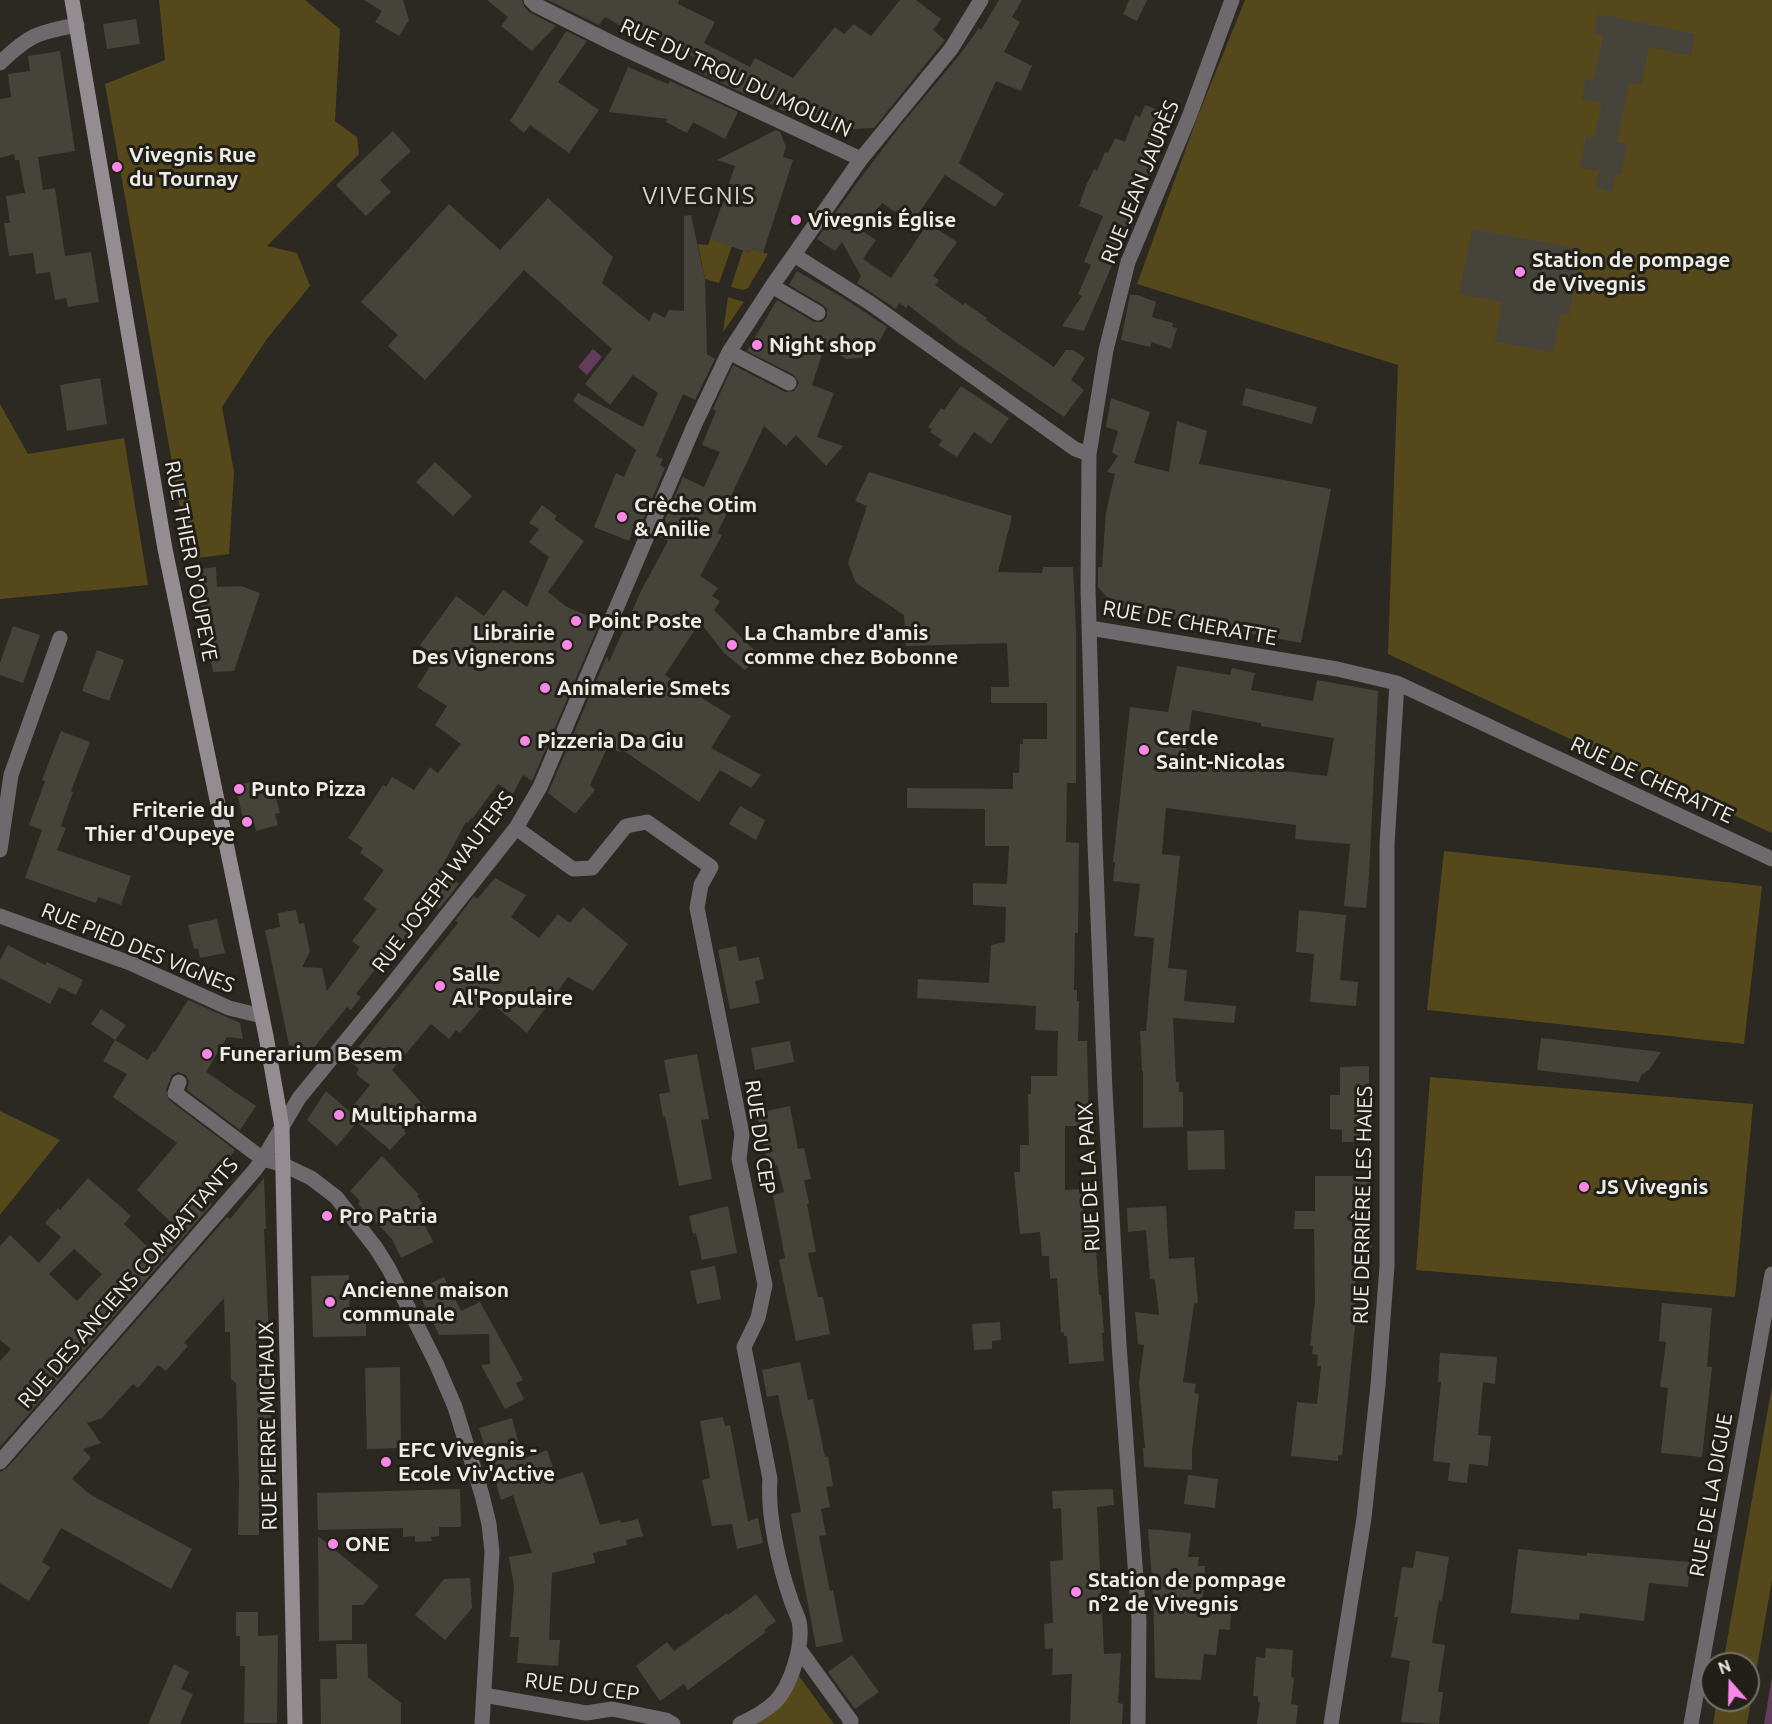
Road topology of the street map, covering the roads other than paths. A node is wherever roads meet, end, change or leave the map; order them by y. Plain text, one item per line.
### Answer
1 (72, 0) edge
2 (531, 0) edge
3 (981, 0) edge
4 (1232, 0) edge
5 (77, 25) junction
6 (0, 63) edge
7 (861, 159) junction
8 (794, 255) junction
9 (772, 286) junction
10 (818, 313) dead end
11 (729, 352) junction
12 (789, 383) dead end
13 (1089, 454) junction
14 (1090, 628) junction
15 (60, 638) dead end
16 (1397, 683) junction
17 (516, 828) junction
18 (0, 850) edge
19 (1772, 859) edge
20 (0, 916) edge
21 (262, 1016) junction
22 (179, 1082) dead end
23 (282, 1127) junction
24 (263, 1159) junction
25 (284, 1165) junction
26 (1772, 1274) edge
27 (0, 1462) edge
28 (799, 1649) junction
29 (484, 1695) junction
30 (295, 1724) edge
31 (482, 1724) edge
32 (673, 1724) edge
33 (740, 1724) edge
34 (850, 1724) edge
35 (1138, 1724) edge
36 (1331, 1724) edge
37 (1691, 1724) edge

1 - 5 main road, RUE THIER D'OUPEYE
2 - 7 street, RUE DU TROU DU MOULIN
3 - 7 street, RUE JOSEPH WAUTERS
4 - 13 street, RUE JEAN JAURÈS
5 - 6 street
5 - 21 main road, RUE THIER D'OUPEYE
7 - 8 street, RUE JOSEPH WAUTERS
8 - 9 street, RUE JOSEPH WAUTERS
8 - 13 street
9 - 10 street
9 - 11 street, RUE JOSEPH WAUTERS
11 - 12 street
11 - 17 street, RUE JOSEPH WAUTERS
13 - 14 street, RUE DE CHERATTE
14 - 16 street, RUE DE CHERATTE
14 - 35 street, RUE DE LA PAIX
15 - 18 street
16 - 19 street, RUE DE CHERATTE
16 - 36 street, RUE DERRIÈRE LES HAIES
17 - 23 street, RUE JOSEPH WAUTERS
17 - 28 street, RUE DU CEP
20 - 21 street, RUE PIED DES VIGNES
21 - 23 main road, RUE THIER D'OUPEYE
22 - 24 street, RUE DES ANCIENS COMBATTANTS
23 - 24 street, RUE DES ANCIENS COMBATTANTS
23 - 25 main road, RUE PIERRE MICHAUX
24 - 25 street
24 - 27 street, RUE DES ANCIENS COMBATTANTS
25 - 29 street
25 - 30 main road, RUE PIERRE MICHAUX
26 - 37 street, RUE DE LA DIGUE
28 - 33 street, RUE DU CEP
28 - 34 street
29 - 31 street
29 - 32 street, RUE DU CEP

